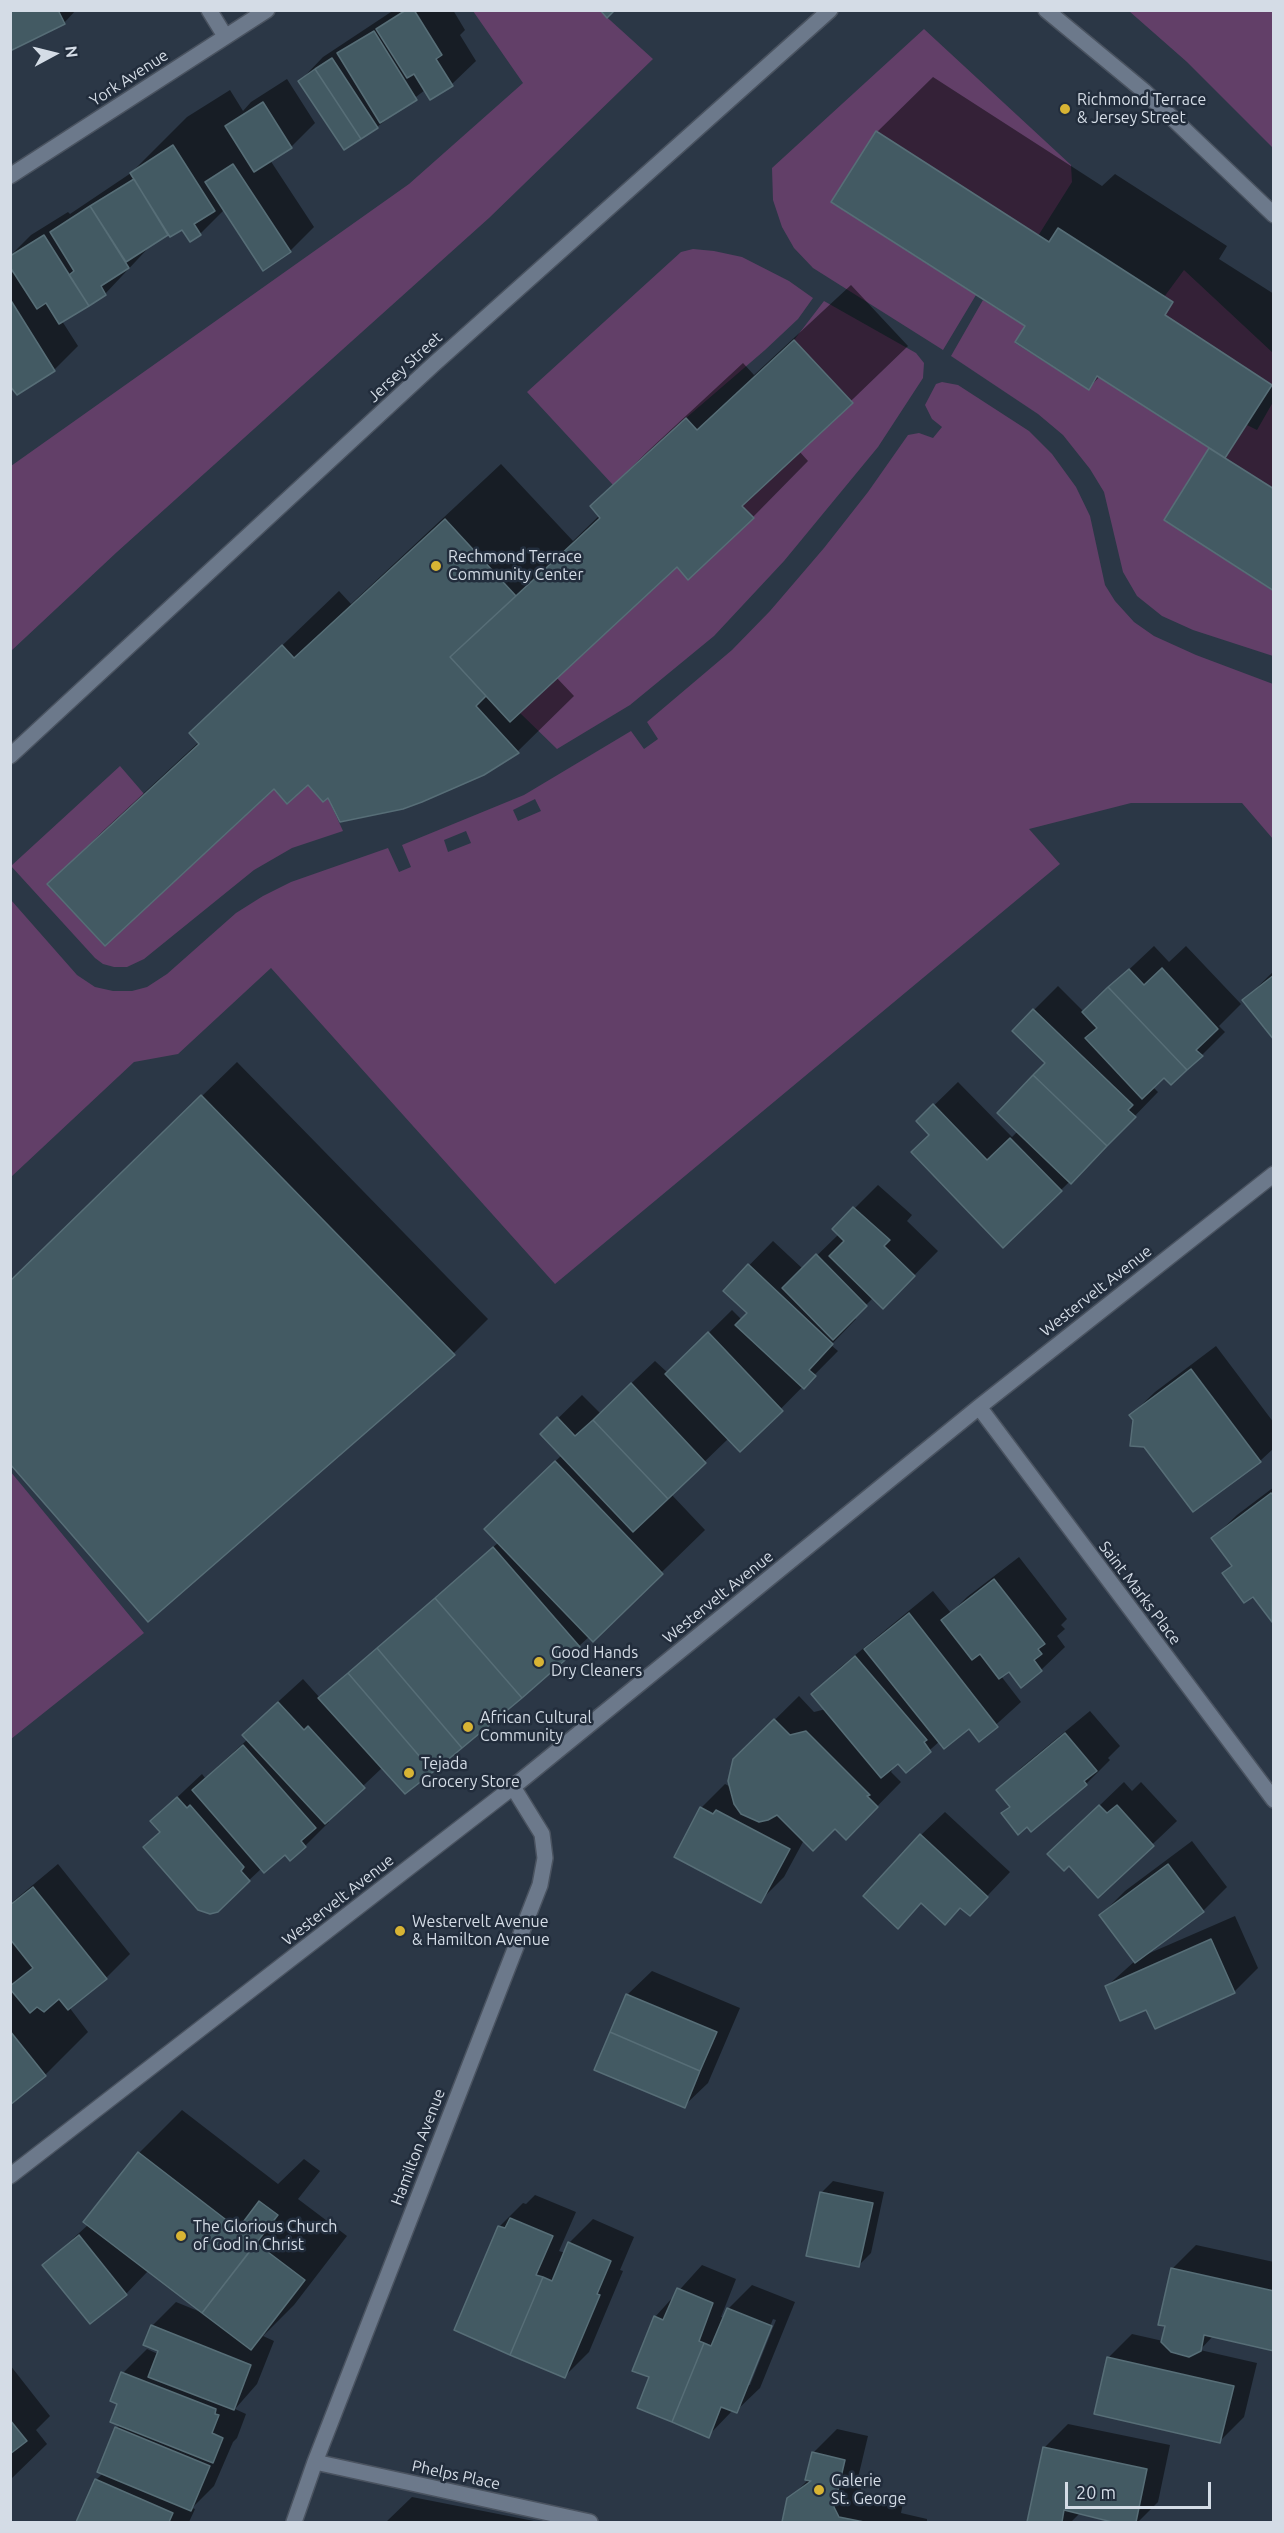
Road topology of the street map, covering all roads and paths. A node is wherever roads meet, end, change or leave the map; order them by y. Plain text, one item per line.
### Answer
1 (210, 10) edge
2 (267, 10) edge
3 (830, 10) edge
4 (1046, 10) edge
5 (225, 36) junction
6 (10, 176) edge
7 (1274, 215) edge
8 (10, 756) edge
9 (1274, 1174) edge
10 (979, 1407) junction
11 (513, 1787) junction
12 (1274, 1800) edge
13 (10, 2176) edge
14 (315, 2462) junction
15 (294, 2523) edge
16 (590, 2523) edge

1 - 5 street
2 - 5 street, York Avenue
3 - 8 street, Jersey Street
4 - 7 street
5 - 6 street, York Avenue
9 - 10 street, Westervelt Avenue
10 - 11 street, Westervelt Avenue
10 - 12 street, Saint Marks Place
11 - 13 street, Westervelt Avenue
11 - 14 street, Hamilton Avenue
14 - 15 street, Hamilton Avenue
14 - 16 street, Phelps Place

